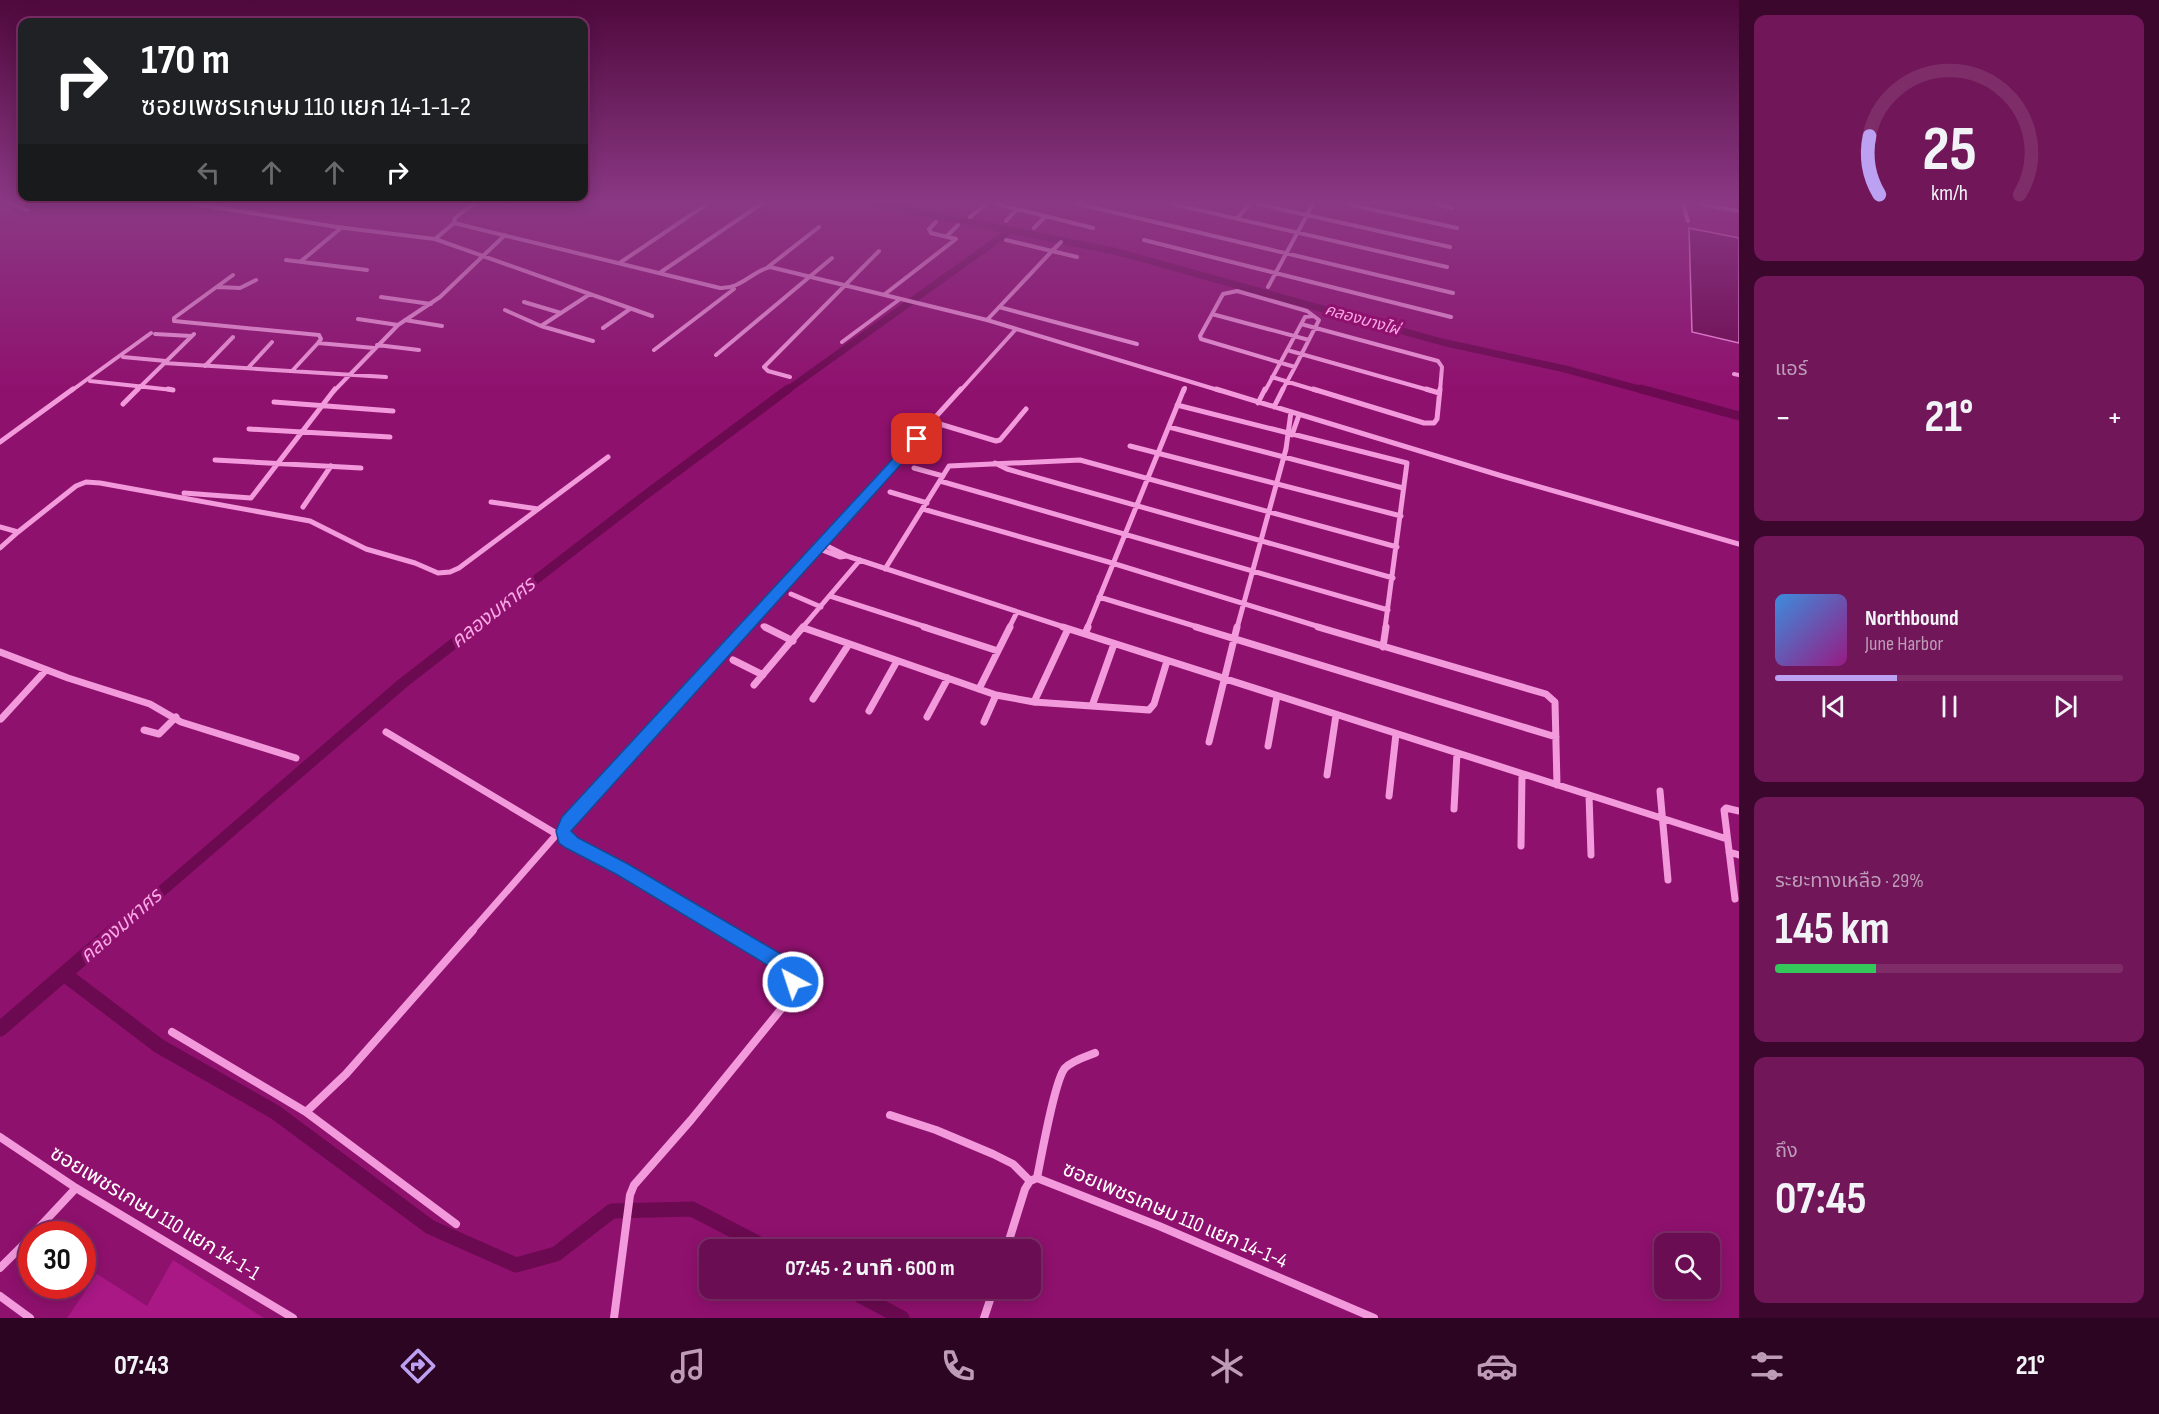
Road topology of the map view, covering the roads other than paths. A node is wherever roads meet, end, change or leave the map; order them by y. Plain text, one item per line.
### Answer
1 (329, 266) edge
2 (474, 266) edge
3 (508, 266) edge
4 (635, 266) edge
5 (671, 266) edge
6 (823, 266) edge
7 (865, 266) edge
8 (922, 266) edge
9 (1038, 266) edge
10 (1246, 266) edge
11 (1280, 266) edge
12 (1339, 266) edge
13 (1440, 266) edge
14 (767, 267) joint
15 (1447, 267) dead end
16 (367, 270) dead end
17 (661, 272) junction
18 (1276, 273) junction
19 (233, 275) dead end
20 (811, 276) junction
21 (256, 280) dead end
22 (846, 285) junction
23 (217, 286) junction
24 (1268, 287) dead end
25 (735, 288) junction
26 (1453, 293) dead end
27 (590, 294) junction
28 (885, 294) junction
29 (381, 297) dead end
30 (900, 299) junction
31 (524, 302) dead end
32 (431, 304) junction
33 (999, 307) junction
34 (630, 309) junction
35 (505, 310) dead end
36 (561, 313) junction
37 (1212, 314) junction
38 (652, 316) dead end
39 (1313, 316) junction
40 (1451, 316) dead end
41 (358, 319) dead end
42 (987, 320) junction
43 (405, 321) junction
44 (1301, 324) junction
45 (398, 325) junction
46 (442, 326) dead end
47 (541, 326) junction
48 (603, 328) dead end
49 (1315, 328) junction
50 (1016, 329) junction
51 (1294, 336) junction
52 (233, 337) dead end
53 (1309, 340) junction
54 (592, 341) dead end
55 (272, 342) dead end
56 (842, 342) dead end
57 (318, 344) junction
58 (1137, 344) dead end
59 (375, 347) junction
60 (419, 350) dead end
61 (654, 350) dead end
62 (1287, 350) junction
63 (1302, 354) junction
64 (716, 355) dead end
65 (123, 357) dead end
66 (165, 362) junction
67 (1280, 363) junction
68 (205, 366) junction
69 (1295, 367) junction
70 (248, 368) junction
71 (292, 371) junction
72 (349, 374) junction
73 (790, 376) dead end
74 (386, 377) dead end
75 (1272, 377) junction
76 (90, 381) dead end
77 (1287, 382) junction
78 (141, 387) junction
79 (1185, 388) dead end
80 (173, 390) dead end
81 (1439, 393) junction
82 (274, 402) dead end
83 (1258, 403) junction
84 (123, 404) dead end
85 (323, 405) junction
86 (1177, 405) junction
87 (1274, 407) junction
88 (1026, 409) dead end
89 (393, 411) dead end
90 (1291, 412) junction
91 (1299, 415) junction
92 (933, 422) junction
93 (1168, 428) junction
94 (249, 429) dead end
95 (1287, 431) junction
96 (301, 433) junction
97 (1295, 433) junction
98 (390, 437) dead end
99 (1288, 440) junction
100 (0, 442) edge
101 (1130, 446) dead end
102 (1159, 453) junction
103 (608, 457) dead end
104 (1283, 457) junction
105 (215, 460) dead end
106 (995, 462) junction
107 (277, 464) junction
108 (330, 466) junction
109 (361, 468) dead end
110 (914, 468) dead end
111 (941, 478) junction
112 (1148, 479) junction
113 (1276, 483) junction
114 (1403, 488) junction
115 (890, 492) dead end
116 (184, 493) dead end
117 (491, 502) dead end
118 (927, 503) junction
119 (1137, 504) junction
120 (303, 507) dead end
121 (538, 509) junction
122 (923, 510) junction
123 (1269, 510) junction
124 (1401, 516) junction
125 (0, 527) edge
126 (18, 532) junction
127 (1125, 533) junction
128 (1260, 539) junction
129 (1739, 544) edge
130 (819, 546) junction
131 (1397, 547) junction
132 (0, 548) edge
133 (860, 560) junction
134 (1112, 563) junction
135 (885, 569) junction
136 (1252, 571) junction
137 (1393, 578) junction
138 (790, 594) dead end
139 (830, 596) junction
140 (1098, 597) junction
141 (1243, 603) junction
142 (821, 607) junction
143 (1388, 610) junction
144 (1017, 612) junction
145 (763, 626) dead end
146 (804, 628) junction
147 (1068, 629) junction
148 (1085, 634) junction
149 (793, 640) junction
150 (1234, 640) junction
151 (849, 644) junction
152 (1114, 644) junction
153 (1383, 647) junction
154 (998, 651) junction
155 (0, 652) edge
156 (733, 660) dead end
157 (897, 661) junction
158 (1167, 661) junction
159 (45, 671) junction
160 (763, 675) junction
161 (948, 678) junction
162 (1224, 679) junction
163 (754, 685) dead end
164 (979, 689) junction
165 (996, 695) junction
166 (1277, 696) junction
167 (813, 699) dead end
168 (1034, 702) junction
169 (1092, 706) junction
170 (869, 711) dead end
171 (1336, 715) junction
172 (176, 717) junction
173 (927, 717) dead end
174 (1, 718) edge
175 (984, 722) dead end
176 (144, 730) dead end
177 (386, 732) dead end
178 (1396, 734) junction
179 (1556, 737) junction
180 (1209, 742) dead end
181 (1268, 746) dead end
182 (1457, 753) junction
183 (296, 758) dead end
184 (1522, 774) junction
185 (1327, 775) dead end
186 (1557, 785) junction
187 (1660, 791) dead end
188 (1589, 795) junction
189 (1389, 796) dead end
190 (1454, 809) dead end
191 (1739, 811) edge
192 (1661, 818) junction
193 (561, 836) junction
194 (1727, 839) junction
195 (1521, 846) dead end
196 (1728, 852) junction
197 (1591, 855) dead end
198 (1739, 855) edge
199 (1668, 880) dead end
200 (1735, 899) dead end
201 (172, 1032) dead end
202 (1095, 1053) dead end
203 (306, 1112) junction
204 (890, 1115) dead end
205 (1, 1140) edge
206 (1033, 1179) junction
207 (75, 1188) junction
208 (45, 1221) edge
209 (456, 1224) dead end
210 (1009, 1239) edge
211 (18, 1249) edge
212 (0, 1268) edge
213 (0, 1296) edge
214 (990, 1299) edge
215 (30, 1318) edge
216 (293, 1318) edge
217 (614, 1318) edge
218 (984, 1318) edge
219 (1374, 1318) edge

1 - 16 street
2 - 32 street
3 - 27 street
4 - 17 street
5 - 17 street
6 - 20 street
7 - 22 street
8 - 28 street
9 - 33 street
10 - 18 street
11 - 18 street
12 - 26 street
13 - 15 street
14 - 20 street
14 - 25 street
17 - 25 street
18 - 24 street
18 - 40 street
19 - 23 street
20 - 22 street
20 - 64 street
21 - 23 street
22 - 28 street
22 - 73 street
23 - 57 street
25 - 61 street
27 - 34 street
27 - 36 street
28 - 30 street
29 - 32 street
30 - 42 street
30 - 56 street
31 - 36 street
32 - 43 street
33 - 42 street
33 - 58 street
34 - 38 street
34 - 48 street
35 - 47 street
36 - 47 street
37 - 39 street
37 - 51 street
37 - 67 street
39 - 44 street
39 - 49 street
41 - 45 street
42 - 50 street
43 - 45 street
43 - 46 street
44 - 49 street
44 - 51 street
45 - 59 street
47 - 54 street
49 - 53 street
49 - 81 street
50 - 83 street
50 - 92 street
51 - 53 street
51 - 62 street
52 - 68 street
53 - 63 street
55 - 70 street
57 - 59 street
57 - 71 street
59 - 60 street
59 - 72 street
62 - 63 street
62 - 67 street
63 - 69 street
63 - 81 street
65 - 66 street
66 - 68 street
66 - 78 street
66 - 100 street
67 - 69 street
67 - 75 street
68 - 70 street
69 - 77 street
70 - 71 street
71 - 72 street
72 - 74 street
72 - 85 street
75 - 77 street
75 - 83 street
76 - 78 street
77 - 81 street
77 - 87 street
78 - 80 street
78 - 84 street
79 - 86 street
82 - 85 street
83 - 87 street
85 - 89 street
85 - 96 street
86 - 93 street
86 - 95 street
87 - 90 street
88 - 92 street
90 - 91 street
90 - 95 street
91 - 97 street
91 - 129 street
92 - 130 street
93 - 102 street
93 - 104 street
94 - 96 street
95 - 97 street
95 - 99 street
96 - 98 street
96 - 107 street
97 - 99 street
97 - 114 street
99 - 104 street
101 - 102 street
102 - 112 street
102 - 113 street
103 - 121 street
104 - 113 street
104 - 114 street
105 - 107 street
106 - 111 street
106 - 112 street
106 - 119 street
107 - 108 street
107 - 116 street
108 - 109 street
108 - 120 street
110 - 111 street
111 - 118 street
111 - 127 street
112 - 119 street
112 - 123 street
113 - 123 street
113 - 124 street
114 - 124 street
115 - 118 street
117 - 121 street
118 - 122 street
119 - 127 street
119 - 128 street
121 - 126 street
122 - 134 street
122 - 135 street
123 - 128 street
123 - 131 street
124 - 131 street
125 - 126 street
126 - 132 street
127 - 134 street
127 - 136 street
128 - 136 street
128 - 137 street
130 - 133 street
130 - 193 street
131 - 137 street
133 - 135 street
133 - 139 street
134 - 140 street
134 - 141 street
135 - 144 street
136 - 141 street
136 - 143 street
137 - 143 street
138 - 142 street
139 - 142 street
139 - 154 street
140 - 148 street
140 - 150 street
141 - 150 street
141 - 153 street
142 - 146 street
143 - 153 street
144 - 147 street
144 - 154 street
145 - 149 street
146 - 149 street
146 - 151 street
147 - 148 street
147 - 168 street
148 - 152 street
149 - 160 street
150 - 162 street
150 - 179 street
151 - 157 street
151 - 167 street
152 - 158 street
152 - 169 street
153 - 179 street
154 - 164 street
155 - 159 street
156 - 160 street
157 - 161 street
157 - 170 street
158 - 162 street
158 - 169 street
159 - 172 street
159 - 174 street
160 - 163 street
161 - 164 street
161 - 173 street
162 - 166 street
162 - 180 street
164 - 165 street
165 - 168 street
165 - 175 street
166 - 171 street
166 - 181 street
168 - 169 street
171 - 178 street
171 - 185 street
172 - 176 street
172 - 183 street
177 - 193 street
178 - 182 street
178 - 189 street
179 - 186 street
182 - 184 street
182 - 190 street
184 - 186 street
184 - 195 street
186 - 188 street
187 - 192 street
188 - 192 street
188 - 197 street
191 - 194 street
192 - 194 street
192 - 199 street
193 - 203 street
193 - 217 street
194 - 196 street
196 - 198 street
196 - 200 street
201 - 203 street
202 - 206 street
203 - 209 street
204 - 206 street
205 - 207 street, ซอยเพชรเกษม 110 แยก 14-1-1
206 - 210 street
206 - 219 street, ซอยเพชรเกษม 110 แยก 14-1-4
207 - 208 street
207 - 216 street, ซอยเพชรเกษม 110 แยก 14-1-1
211 - 212 street
213 - 215 street
214 - 218 street

